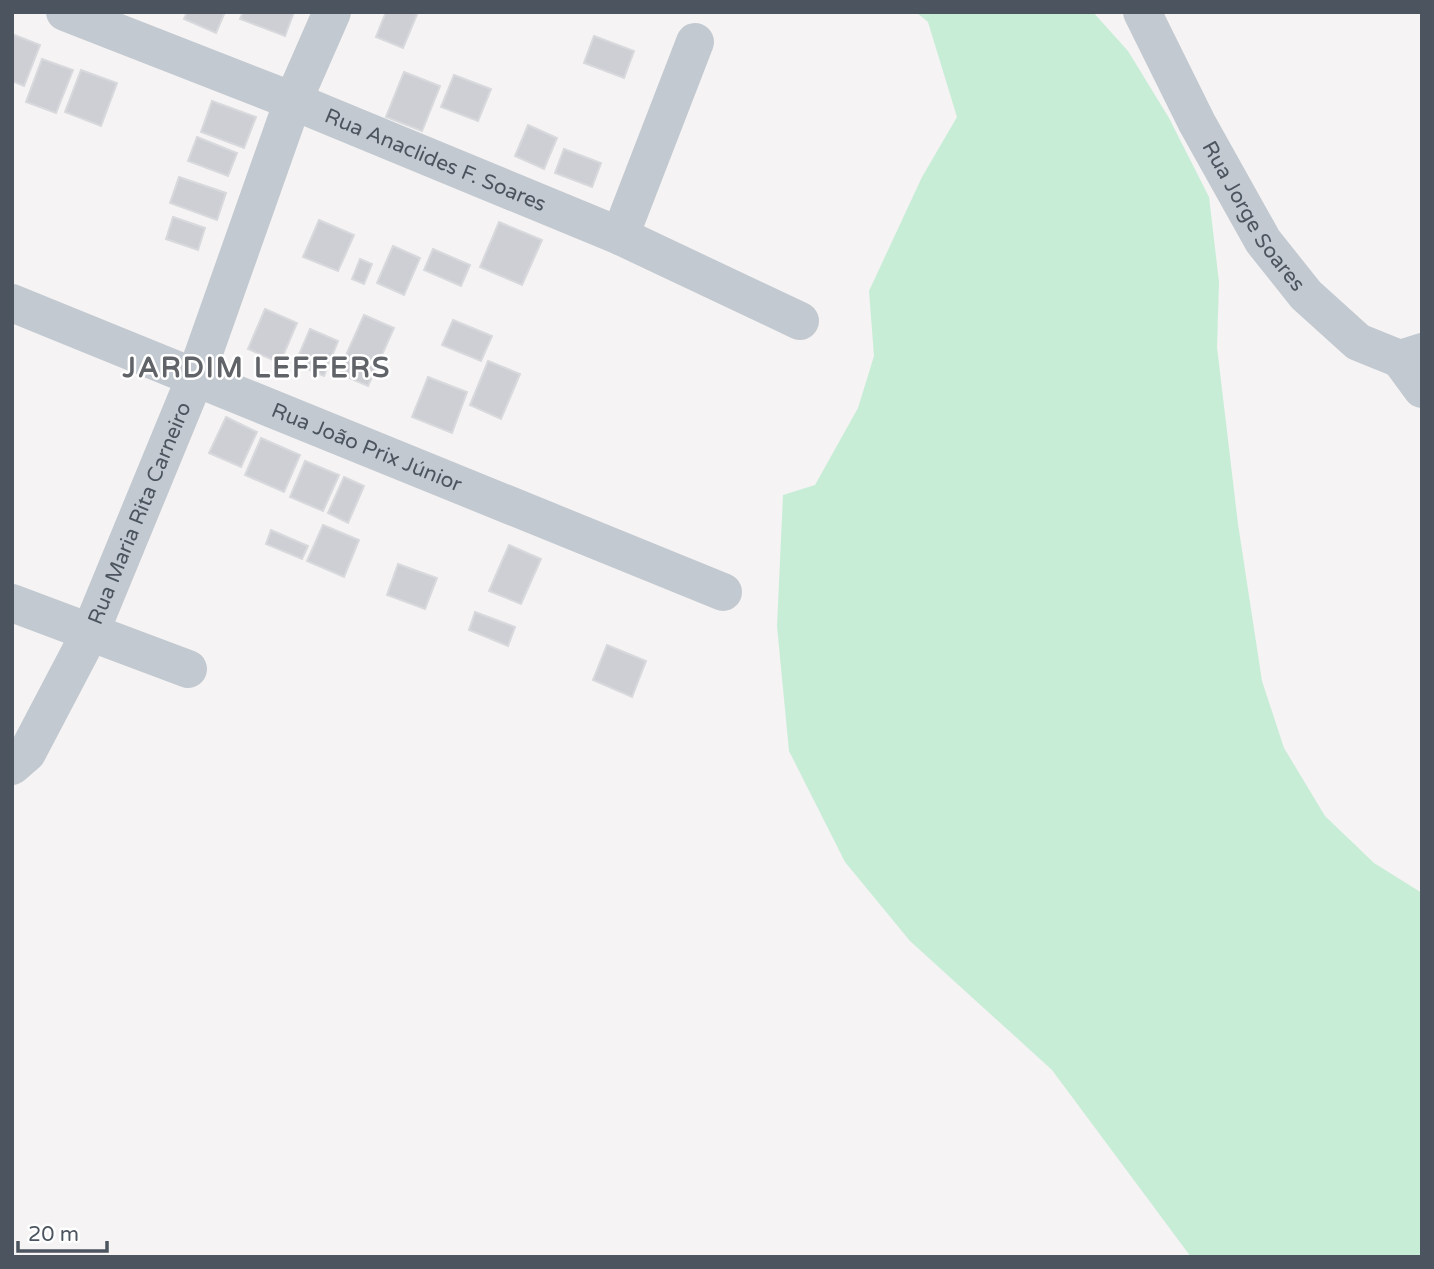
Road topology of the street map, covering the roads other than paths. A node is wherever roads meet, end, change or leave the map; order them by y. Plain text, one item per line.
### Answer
1 (65, 12) edge
2 (332, 12) edge
3 (1144, 13) edge
4 (695, 42) dead end
5 (293, 101) junction
6 (620, 236) junction
7 (12, 303) edge
8 (800, 321) dead end
9 (1415, 367) edge
10 (195, 378) junction
11 (723, 592) dead end
12 (12, 603) edge
13 (90, 634) junction
14 (188, 669) dead end
15 (12, 766) edge

1 - 5 street, Rua Anaclides F. Soares
2 - 5 street, Rua Maria Rita Carneiro
3 - 9 street, Rua Jorge Soares
4 - 6 street
5 - 6 street, Rua Anaclides F. Soares
5 - 10 street, Rua Maria Rita Carneiro
6 - 8 street, Rua Anaclides F. Soares
7 - 10 street, Rua João Prix Júnior
10 - 11 street, Rua João Prix Júnior
10 - 13 street, Rua Maria Rita Carneiro
12 - 13 street
13 - 14 street
13 - 15 street, Rua Maria Rita Carneiro

